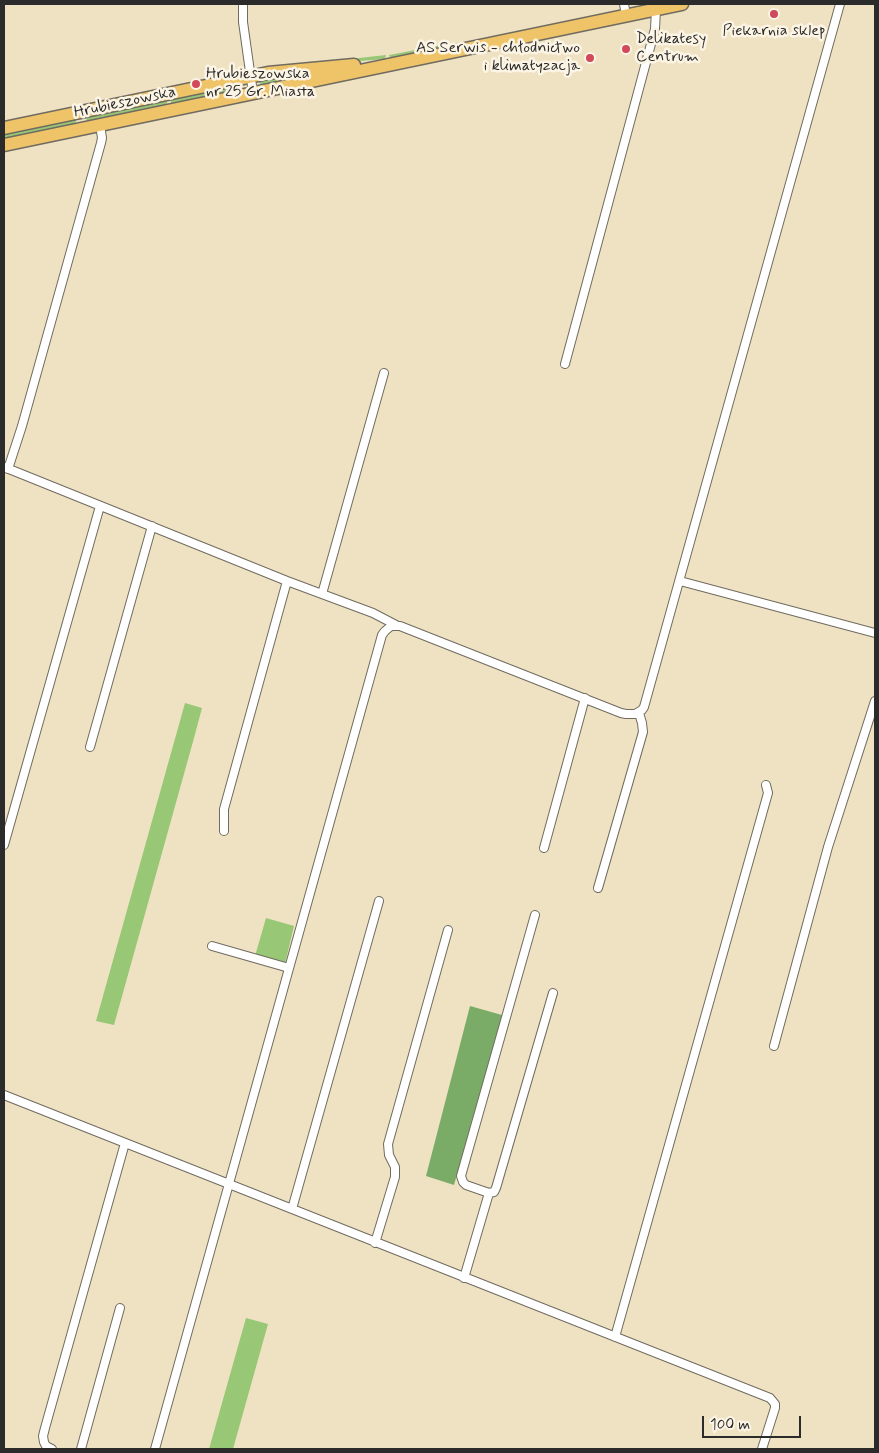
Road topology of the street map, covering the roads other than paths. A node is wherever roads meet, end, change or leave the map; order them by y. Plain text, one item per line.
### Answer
1 (243, 4) edge
2 (682, 4) edge
3 (840, 4) edge
4 (656, 9) junction
5 (625, 10) edge
6 (409, 60) junction
7 (254, 76) junction
8 (257, 92) junction
9 (100, 125) junction
10 (4, 128) edge
11 (4, 145) edge
12 (565, 364) dead end
13 (384, 374) dead end
14 (6, 468) edge
15 (100, 506) junction
16 (152, 526) junction
17 (680, 580) junction
18 (287, 581) junction
19 (322, 594) junction
20 (396, 626) junction
21 (875, 633) edge
22 (584, 698) junction
23 (875, 701) edge
24 (639, 713) junction
25 (90, 748) dead end
26 (766, 785) dead end
27 (224, 832) dead end
28 (4, 845) edge
29 (544, 848) dead end
30 (598, 888) dead end
31 (379, 901) dead end
32 (535, 915) dead end
33 (448, 930) dead end
34 (212, 946) dead end
35 (289, 968) junction
36 (553, 993) dead end
37 (774, 1046) dead end
38 (4, 1095) edge
39 (125, 1143) junction
40 (228, 1183) junction
41 (489, 1193) junction
42 (292, 1209) junction
43 (375, 1243) junction
44 (464, 1278) junction
45 (120, 1308) dead end
46 (615, 1337) junction
47 (52, 1449) edge
48 (81, 1449) edge
49 (155, 1449) edge
50 (762, 1449) edge

1 - 7 street
2 - 4 main road
3 - 17 street
4 - 5 main road
4 - 12 street
5 - 6 main road
6 - 7 main road, Hrubieszowska
6 - 8 main road, Hrubieszowska
7 - 8 street
7 - 10 main road, Hrubieszowska
8 - 9 main road, Hrubieszowska
9 - 11 main road, Hrubieszowska
9 - 14 street
13 - 19 street
14 - 15 street
15 - 16 street
15 - 28 street
16 - 18 street
16 - 25 street
17 - 21 street
17 - 24 street
18 - 19 street
18 - 27 street
19 - 20 street
20 - 22 street
20 - 35 street
22 - 24 street
22 - 29 street
23 - 37 street
24 - 30 street
26 - 46 street
31 - 42 street
32 - 41 street
33 - 43 street
34 - 35 street
35 - 40 street
36 - 41 street
38 - 39 street
39 - 40 street
39 - 47 street
40 - 42 street
40 - 49 street
41 - 44 street
42 - 43 street
43 - 44 street
44 - 46 street
45 - 48 street
46 - 50 street

